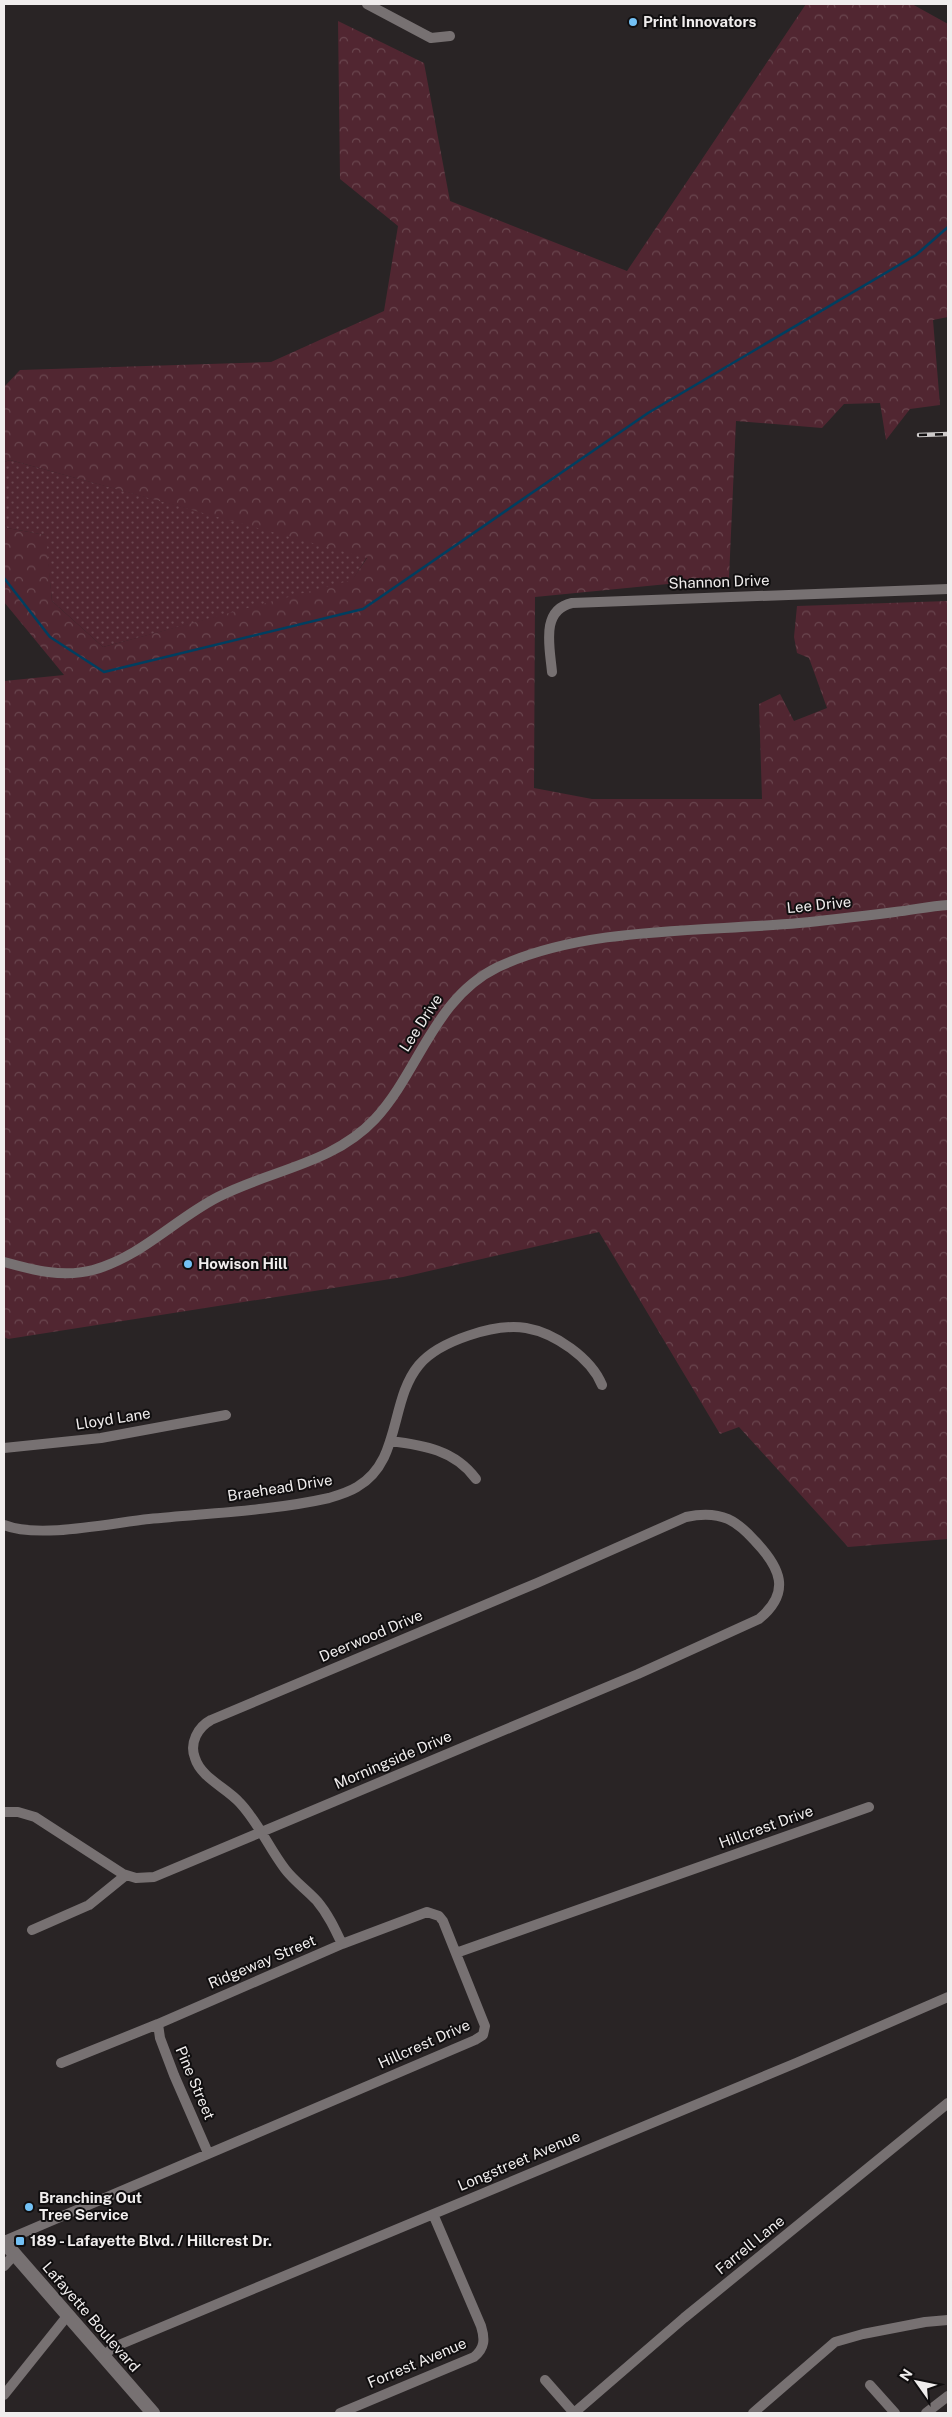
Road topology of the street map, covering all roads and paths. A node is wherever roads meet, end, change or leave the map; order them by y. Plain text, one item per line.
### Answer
1 (367, 4) edge
2 (450, 36) dead end
3 (948, 589) edge
4 (552, 672) dead end
5 (948, 906) edge
6 (4, 1262) edge
7 (602, 1385) dead end
8 (226, 1415) dead end
9 (390, 1440) junction
10 (4, 1448) edge
11 (476, 1479) dead end
12 (4, 1525) edge
13 (780, 1583) joint
14 (869, 1807) dead end
15 (4, 1812) edge
16 (261, 1833) junction
17 (126, 1875) junction
18 (32, 1930) dead end
19 (342, 1944) junction
20 (456, 1952) junction
21 (948, 1997) edge
22 (158, 2024) junction
23 (61, 2063) dead end
24 (948, 2104) edge
25 (208, 2153) junction
26 (433, 2214) junction
27 (4, 2242) edge
28 (15, 2254) junction
29 (4, 2266) edge
30 (68, 2315) junction
31 (948, 2320) edge
32 (103, 2356) junction
33 (545, 2380) dead end
34 (870, 2385) dead end
35 (4, 2395) edge
36 (948, 2396) edge
37 (153, 2413) edge
38 (340, 2413) edge
39 (574, 2413) edge
40 (753, 2413) edge
41 (895, 2413) edge
42 (926, 2413) edge

1 - 2 street
3 - 4 street, Shannon Drive
5 - 6 street, Lee Drive
7 - 9 street, Braehead Drive
8 - 10 street, Lloyd Lane
9 - 11 street
9 - 12 street, Braehead Drive
13 - 16 street, Morningside Drive
13 - 16 street, Deerwood Drive
14 - 20 street, Hillcrest Drive
15 - 17 street, Morningside Drive
16 - 17 street, Morningside Drive
16 - 19 street, Deerwood Drive
17 - 18 street
19 - 20 street, Ridgeway Street
19 - 22 street, Ridgeway Street
20 - 25 street, Hillcrest Drive
21 - 26 street, Longstreet Avenue
22 - 23 street, Ridgeway Street
22 - 25 street, Pine Street
24 - 39 street, Farrell Lane
25 - 27 street, Hillcrest Drive
26 - 32 street, Longstreet Avenue
26 - 38 street, Forrest Avenue
27 - 28 main road, Lafayette Boulevard
28 - 29 street
28 - 30 main road, Lafayette Boulevard
30 - 32 main road, Lafayette Boulevard
30 - 35 street
31 - 40 street
32 - 37 main road, Lafayette Boulevard
33 - 39 street, Farrell Lane
34 - 41 street
36 - 42 street

